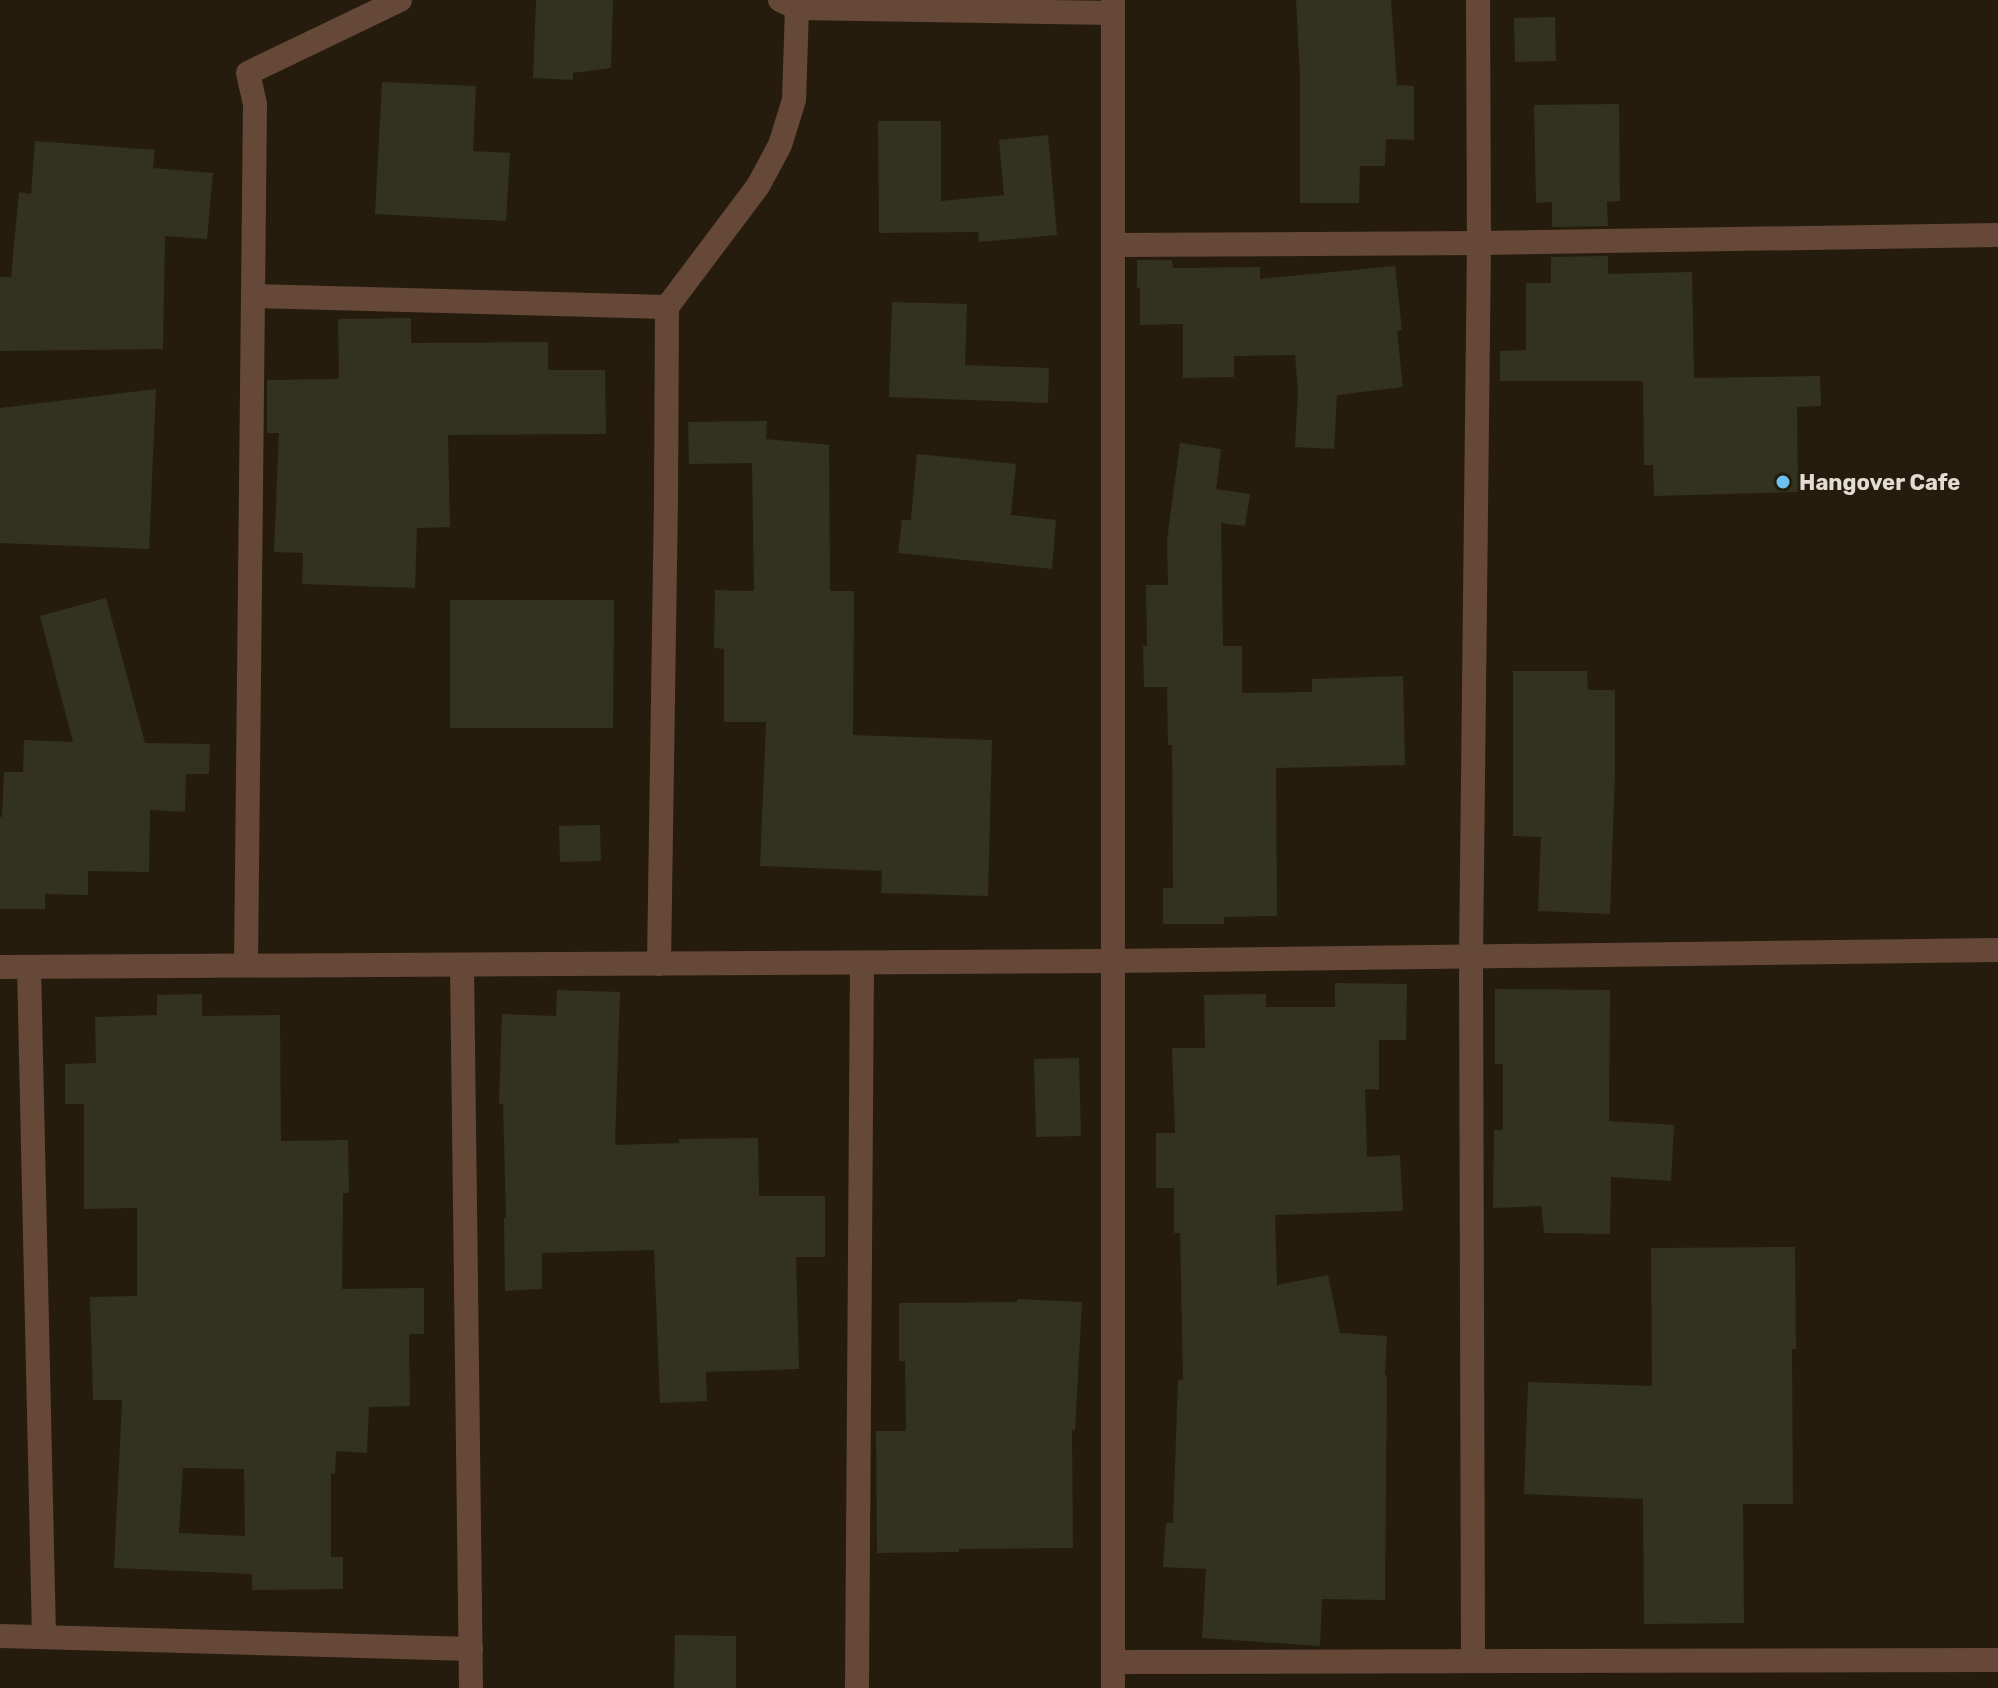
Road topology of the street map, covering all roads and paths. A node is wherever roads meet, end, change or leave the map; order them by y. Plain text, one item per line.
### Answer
1 (400, 0) edge
2 (1478, 0) edge
3 (789, 4) edge
4 (1113, 6) edge
5 (1998, 235) edge
6 (1479, 243) junction
7 (1113, 245) junction
8 (253, 296) junction
9 (667, 307) junction
10 (1998, 950) edge
11 (1471, 957) junction
12 (1114, 961) junction
13 (862, 963) junction
14 (659, 964) junction
15 (246, 965) junction
16 (462, 965) junction
17 (0, 967) edge
18 (29, 967) junction
19 (0, 1636) edge
20 (44, 1637) junction
21 (471, 1649) junction
22 (1998, 1660) edge
23 (1473, 1661) junction
24 (1113, 1662) junction
25 (471, 1688) edge
26 (857, 1688) edge
27 (1113, 1688) edge

1 - 8 street
2 - 6 street
3 - 4 street
3 - 9 street
4 - 7 street
5 - 6 street
6 - 7 street
6 - 11 street
7 - 12 street
8 - 9 street
8 - 15 street
9 - 14 street
10 - 11 street
11 - 12 street
11 - 23 street
12 - 13 street
12 - 24 street
13 - 14 street
13 - 26 street
14 - 16 street
15 - 16 street
15 - 18 street
16 - 21 street
17 - 18 street
18 - 20 street
19 - 20 street
20 - 21 street
21 - 25 street
22 - 23 street
23 - 24 street
24 - 27 street

